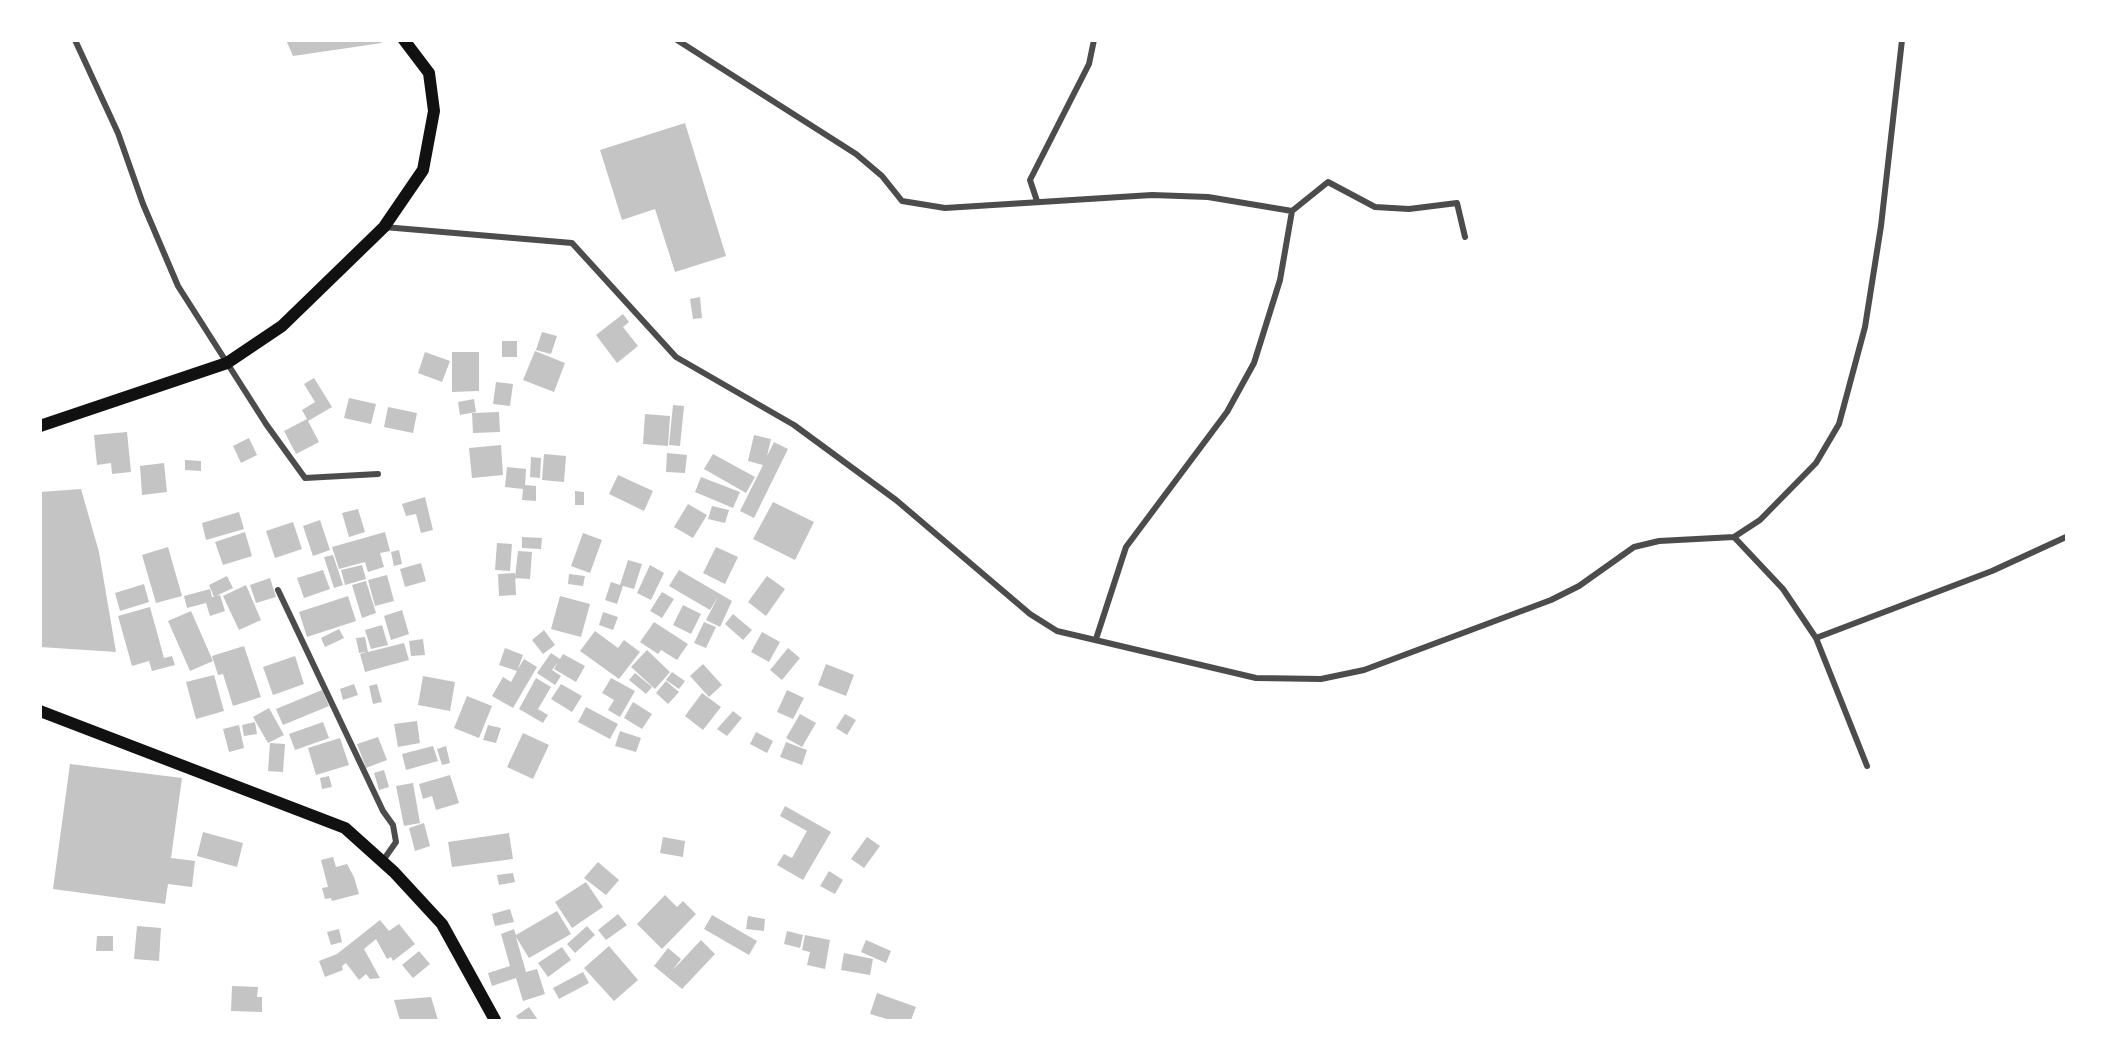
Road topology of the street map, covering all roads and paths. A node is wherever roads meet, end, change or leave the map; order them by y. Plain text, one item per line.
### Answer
1 (75, 40) edge
2 (677, 40) edge
3 (1094, 40) edge
4 (1902, 40) edge
5 (408, 42) edge
6 (1037, 201) junction
7 (1292, 211) junction
8 (384, 227) junction
9 (1465, 237) dead end
10 (227, 363) junction
11 (40, 426) edge
12 (378, 474) dead end
13 (1734, 537) junction
14 (2067, 537) edge
15 (278, 590) dead end
16 (1816, 638) junction
17 (1096, 639) junction
18 (40, 711) edge
19 (1867, 766) dead end
20 (382, 862) junction
21 (495, 1020) edge

1 - 10 street
2 - 6 street
3 - 6 street
4 - 13 street
5 - 8 main road
6 - 7 street
7 - 9 street
7 - 17 street
8 - 10 main road
8 - 17 street
10 - 11 main road
10 - 12 street
13 - 16 street
13 - 17 street
14 - 16 street
15 - 20 street
16 - 19 street
18 - 20 main road
20 - 21 main road

